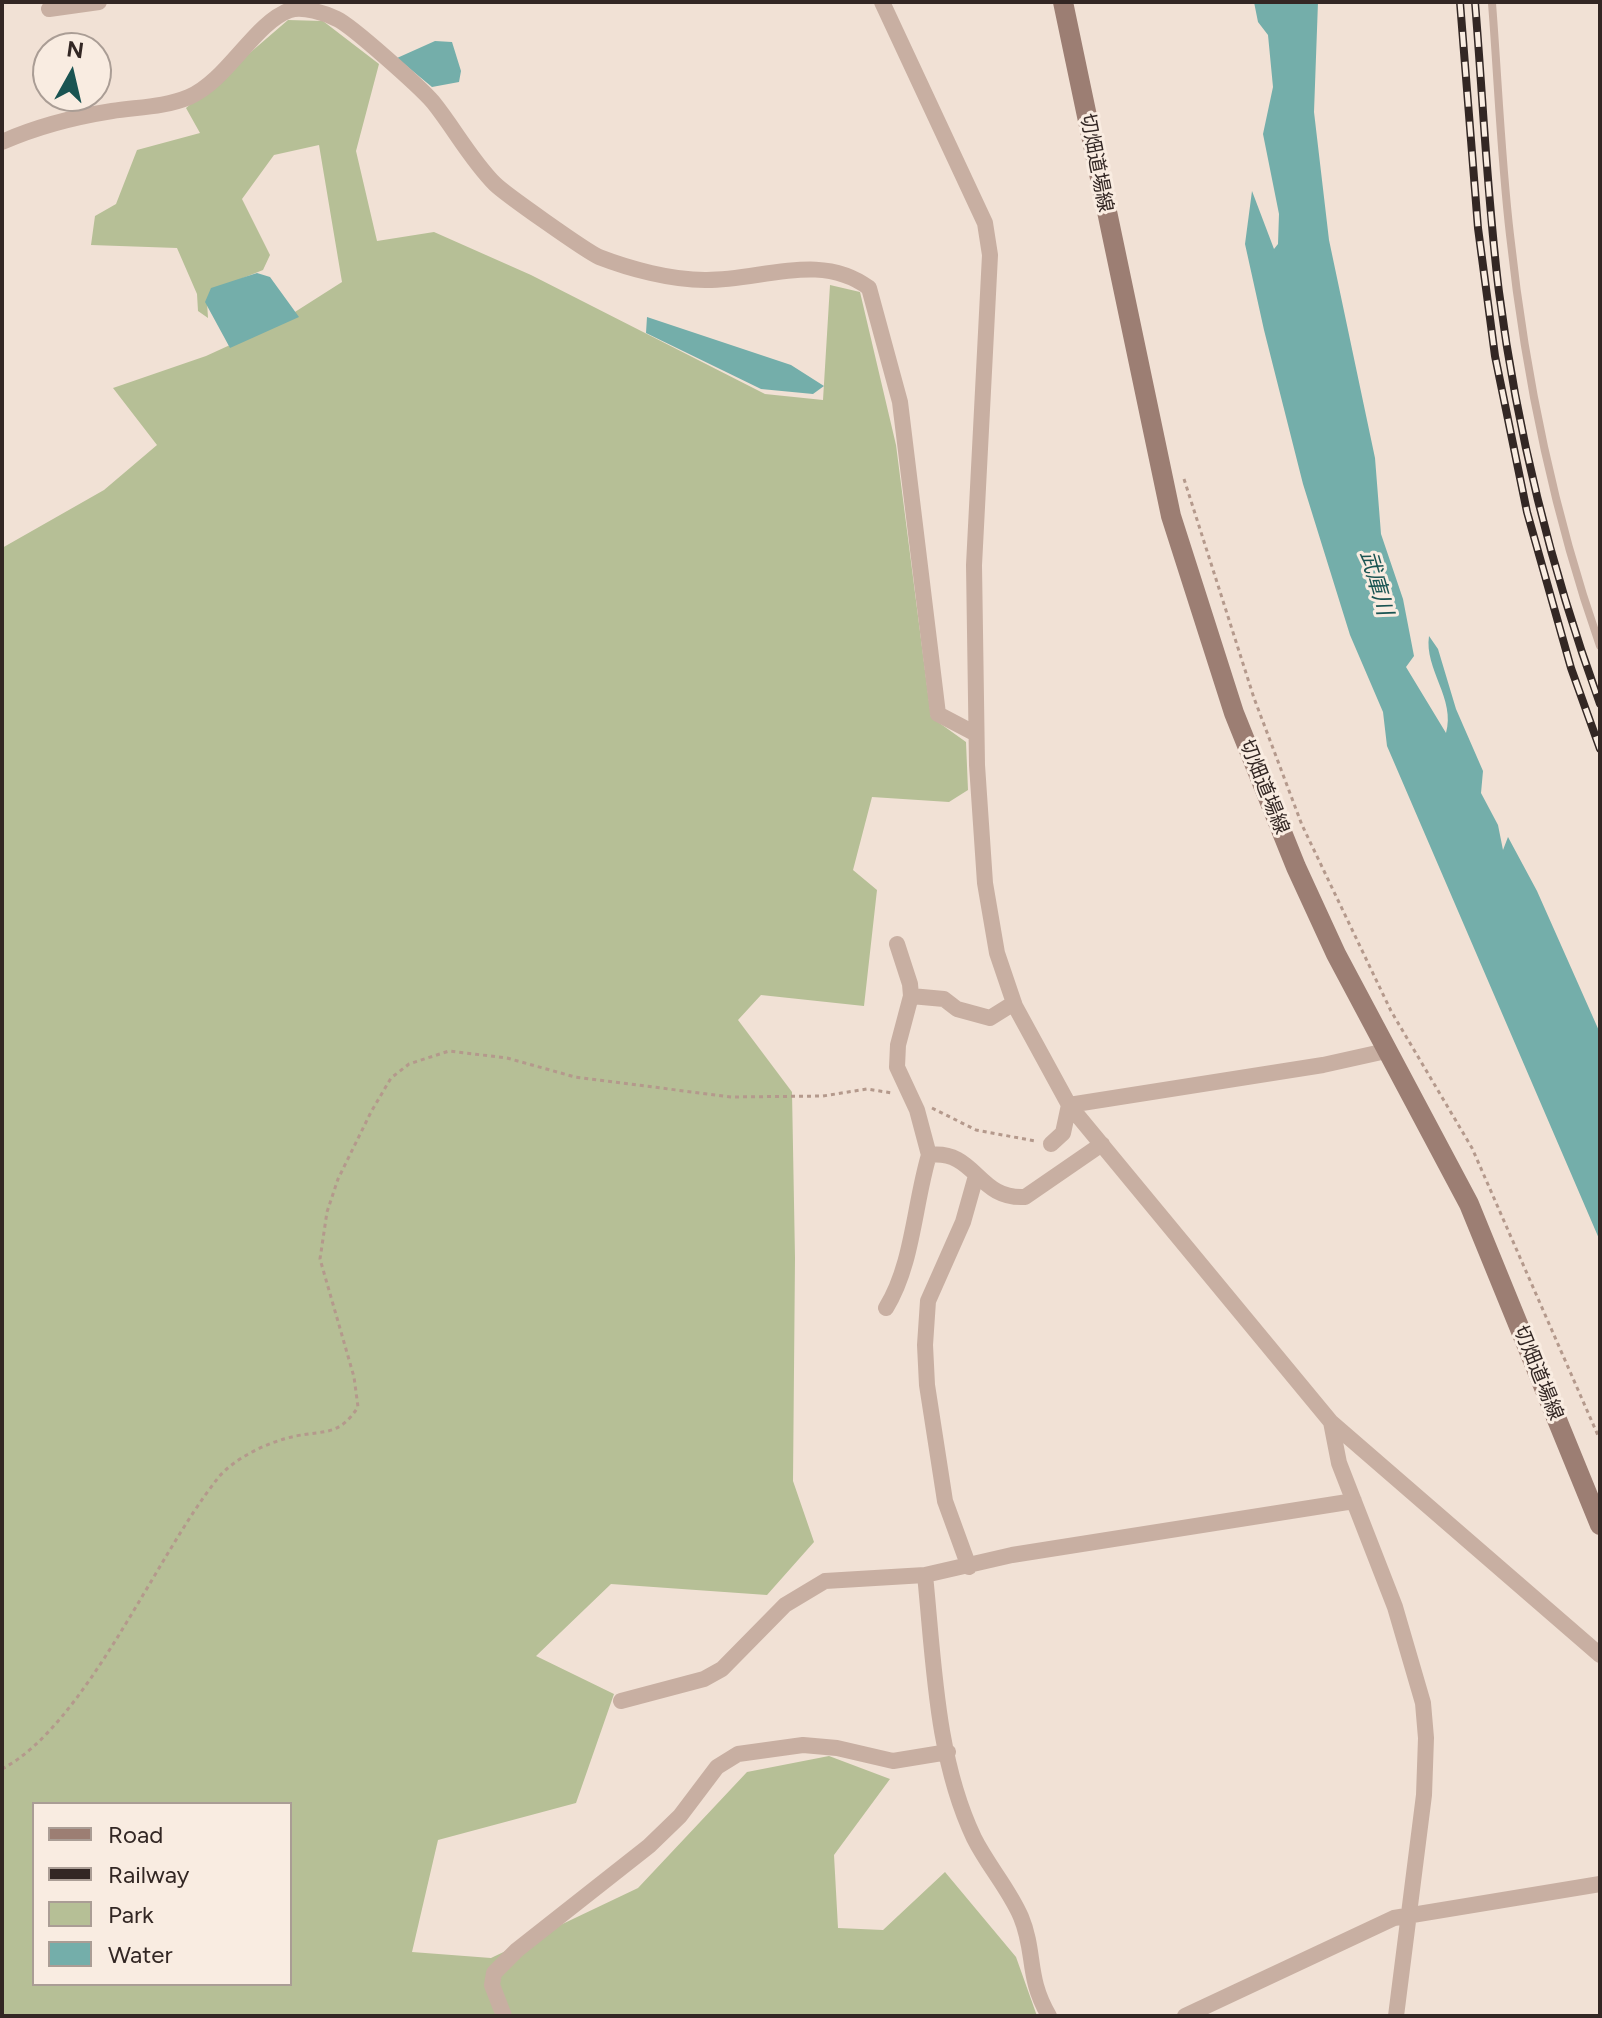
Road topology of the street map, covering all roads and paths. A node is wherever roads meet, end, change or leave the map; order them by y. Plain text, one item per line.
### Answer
1 (99, 2) edge
2 (882, 2) edge
3 (1063, 2) edge
4 (1492, 3) edge
5 (287, 7) edge
6 (49, 9) dead end
7 (2, 142) edge
8 (1182, 471) dead end
9 (1600, 646) edge
10 (976, 734) junction
11 (897, 944) dead end
12 (911, 996) junction
13 (1014, 1003) junction
14 (1386, 1051) junction
15 (904, 1095) dead end
16 (919, 1102) dead end
17 (1069, 1105) junction
18 (1051, 1144) joint
19 (1102, 1144) junction
20 (929, 1155) junction
21 (976, 1176) junction
22 (886, 1308) dead end
23 (1331, 1422) junction
24 (1600, 1440) edge
25 (1354, 1501) junction
26 (1600, 1525) edge
27 (969, 1567) junction
28 (925, 1575) junction
29 (1600, 1655) edge
30 (621, 1701) dead end
31 (948, 1752) junction
32 (2, 1769) edge
33 (1600, 1884) edge
34 (1409, 1914) junction
35 (504, 2016) edge
36 (1049, 2016) edge
37 (1185, 2016) edge
38 (1396, 2016) edge

1 - 6 street
2 - 10 street
3 - 14 main road, 切畑道場線
4 - 9 lane
5 - 7 street
5 - 10 street
8 - 24 path
10 - 13 street
11 - 12 street
12 - 13 street
12 - 20 street
13 - 17 street
14 - 17 street
14 - 26 main road, 切畑道場線
15 - 32 path
16 - 18 path
17 - 18 street
17 - 19 street
19 - 21 street
19 - 23 street
20 - 21 street
20 - 22 street
21 - 27 street
23 - 25 street
23 - 29 street
25 - 27 street
25 - 34 street
27 - 28 street
28 - 30 street
28 - 31 street
31 - 35 street
31 - 36 street
33 - 34 street
34 - 37 street
34 - 38 street

